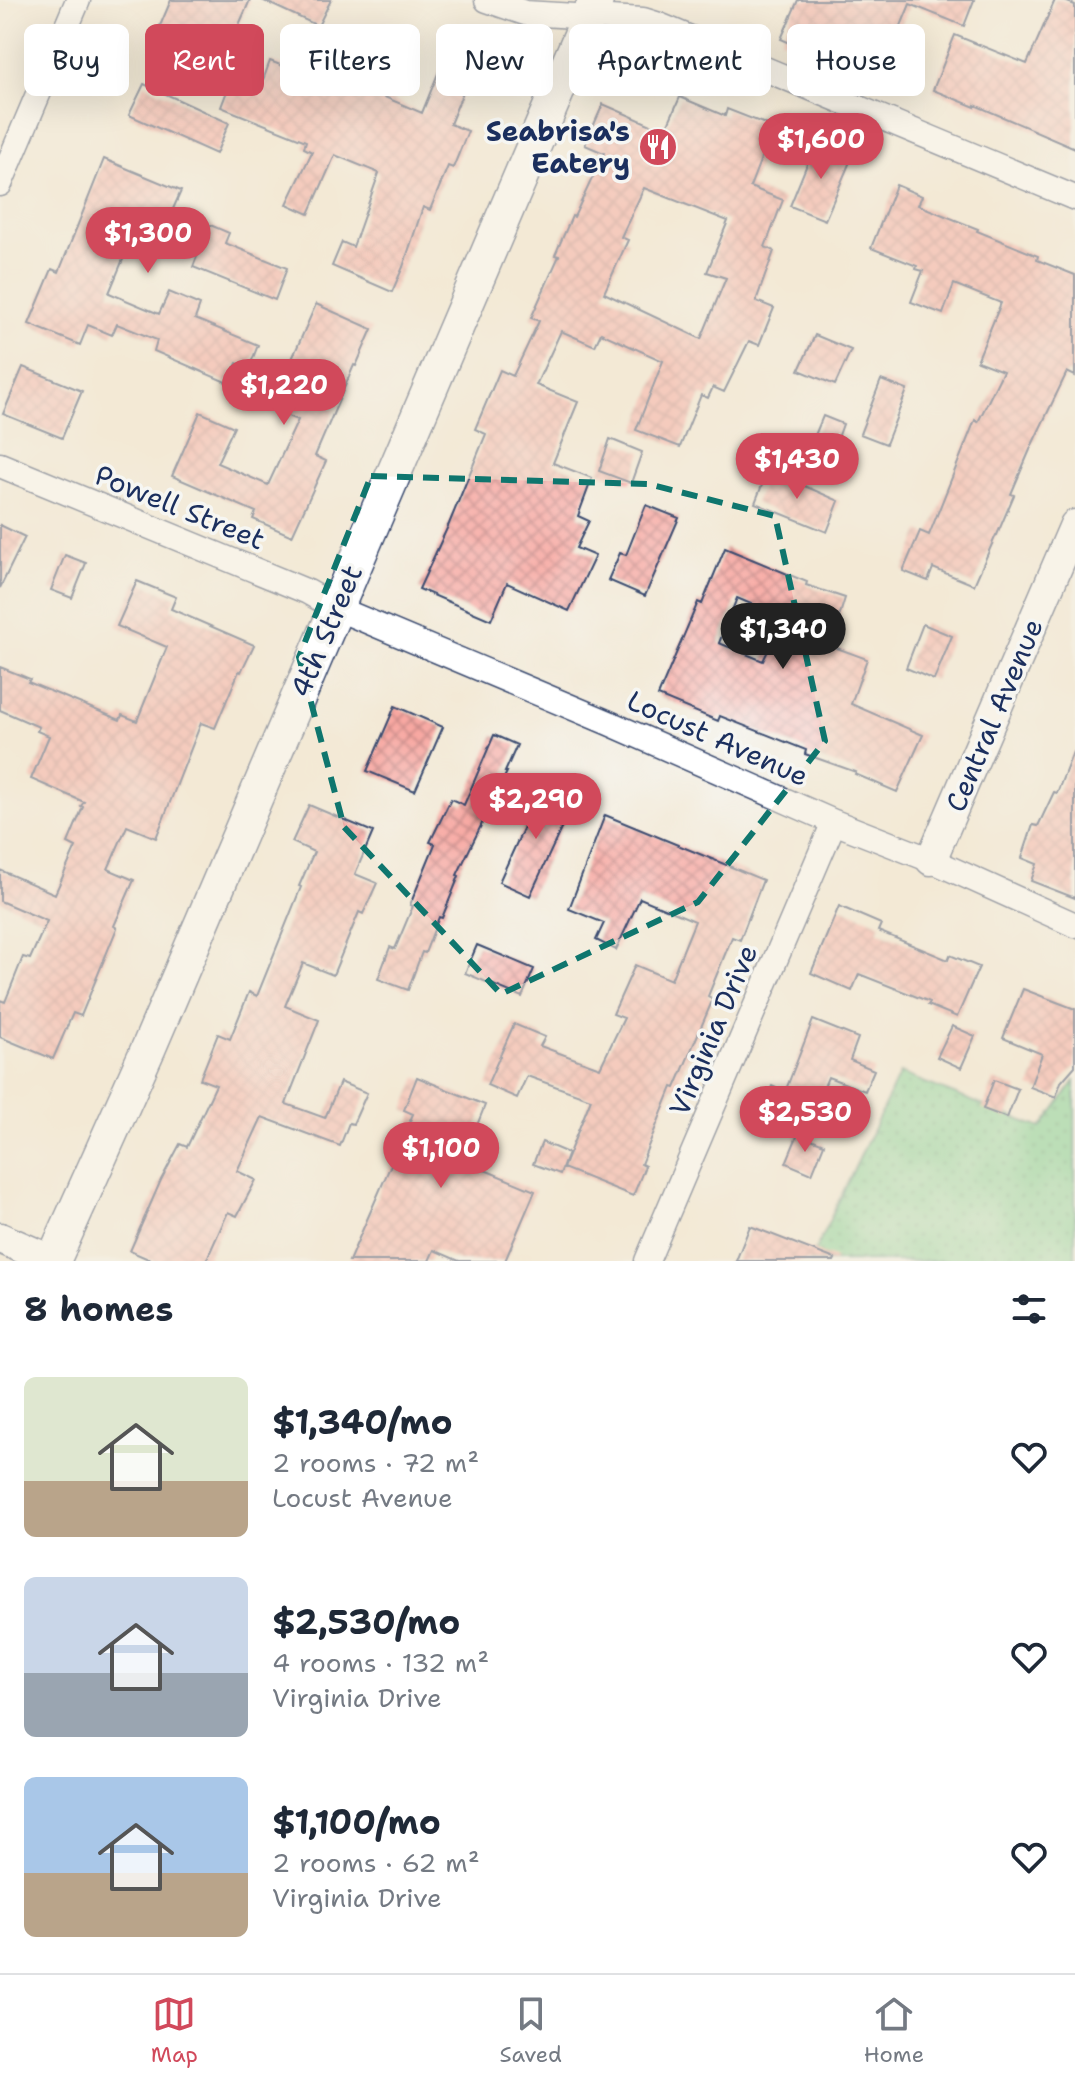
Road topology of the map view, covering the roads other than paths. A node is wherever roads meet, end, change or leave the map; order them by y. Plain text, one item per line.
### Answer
1 (78, 0) edge
2 (487, 0) edge
3 (593, 8) edge
4 (0, 184) edge
5 (1075, 198) edge
6 (0, 465) edge
7 (1075, 525) edge
8 (336, 608) junction
9 (834, 822) junction
10 (931, 860) junction
11 (1075, 925) edge
12 (0, 1238) edge
13 (53, 1261) edge
14 (647, 1261) edge

1 - 4 street
2 - 3 street
3 - 5 street
3 - 8 main road, 4th Street
6 - 8 street, Powell Street
7 - 10 street, Central Avenue
8 - 9 street, Locust Avenue
8 - 13 main road, 4th Street
9 - 10 street, Locust Avenue
9 - 14 street, Virginia Drive
10 - 11 street, Locust Avenue
12 - 13 street

